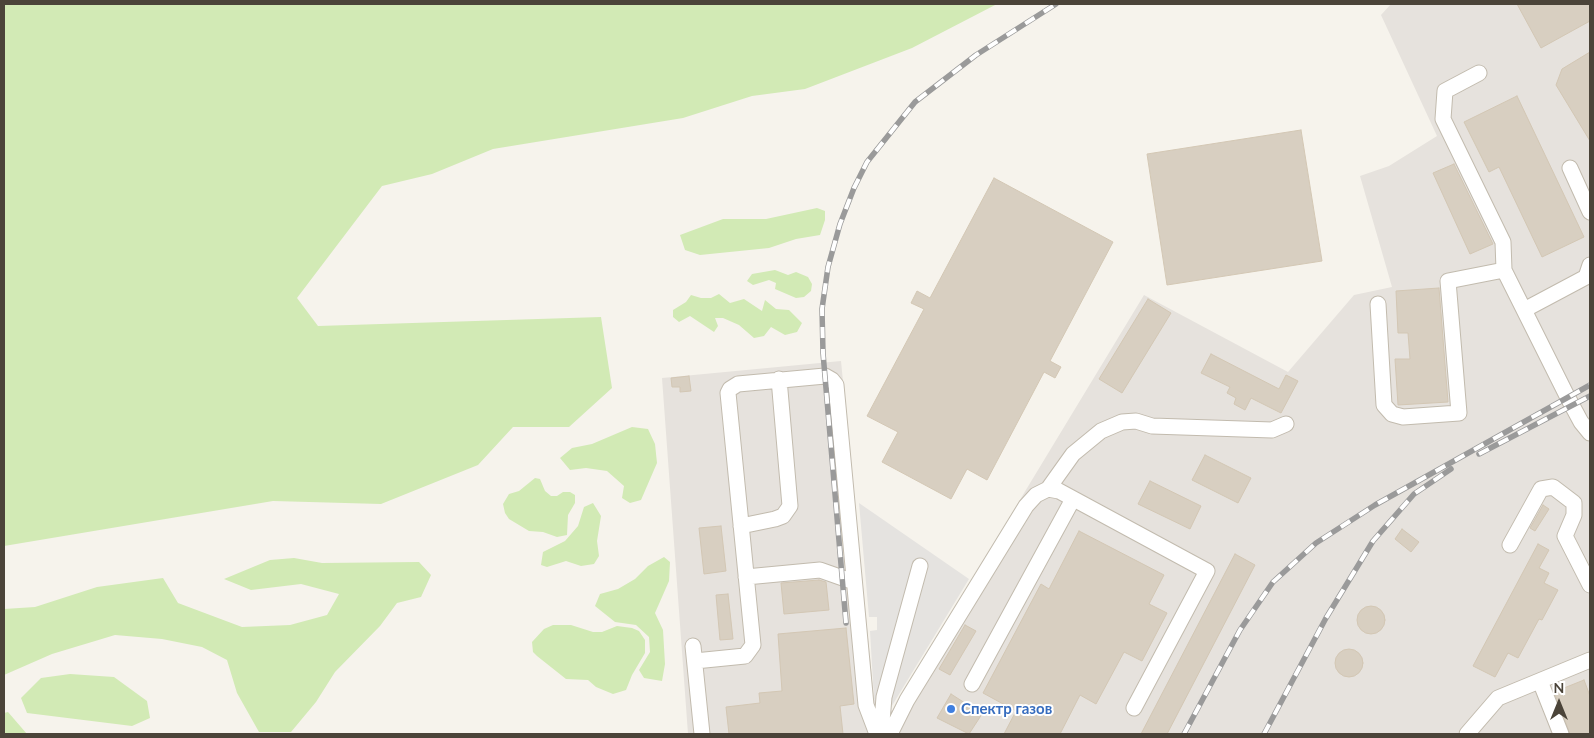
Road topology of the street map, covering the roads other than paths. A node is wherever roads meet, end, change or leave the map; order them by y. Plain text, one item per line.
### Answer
1 (1479, 73) dead end
2 (1570, 168) dead end
3 (1590, 212) edge
4 (1590, 265) edge
5 (1504, 270) junction
6 (1378, 304) dead end
7 (1524, 310) junction
8 (779, 380) junction
9 (1286, 424) dead end
10 (1590, 433) edge
11 (1048, 488) junction
12 (1073, 499) junction
13 (741, 526) junction
14 (1510, 545) dead end
15 (920, 566) dead end
16 (746, 577) junction
17 (854, 582) junction
18 (1590, 585) edge
19 (693, 646) dead end
20 (1590, 660) edge
21 (695, 662) junction
22 (1540, 681) junction
23 (972, 684) dead end
24 (1134, 708) dead end
25 (702, 734) edge
26 (877, 734) edge
27 (881, 734) edge
28 (890, 734) edge
29 (1467, 734) edge
30 (1561, 734) edge

1 - 5 lane
2 - 3 lane
4 - 7 lane
5 - 6 lane
5 - 7 lane
7 - 10 lane
8 - 13 lane
8 - 13 lane
8 - 17 lane
9 - 11 lane
11 - 12 lane
11 - 28 lane
12 - 23 lane
12 - 24 lane
13 - 16 lane
14 - 18 lane
15 - 27 lane
16 - 17 lane
16 - 21 lane
17 - 26 lane
19 - 21 lane
20 - 22 lane
21 - 25 lane
22 - 29 lane
22 - 30 lane

